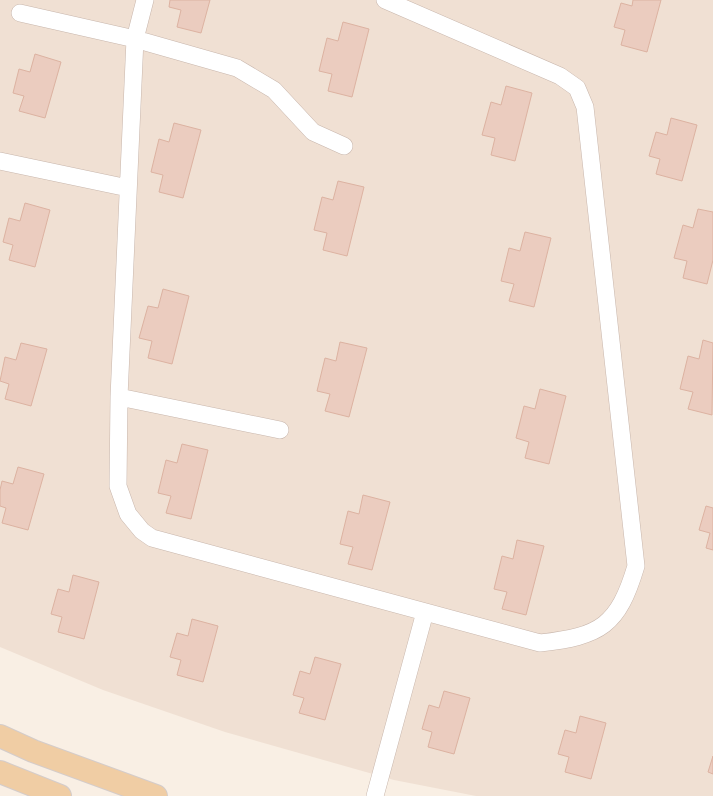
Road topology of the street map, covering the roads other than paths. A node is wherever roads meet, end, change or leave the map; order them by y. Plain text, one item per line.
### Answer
1 (145, 0) edge
2 (385, 0) edge
3 (421, 7) edge
4 (20, 12) dead end
5 (135, 39) junction
6 (344, 146) dead end
7 (0, 161) edge
8 (128, 188) junction
9 (119, 397) junction
10 (280, 430) dead end
11 (425, 612) junction
12 (0, 736) edge
13 (0, 772) edge
14 (60, 796) edge
15 (156, 796) edge
16 (375, 796) edge

1 - 5 lane
2 - 3 lane
3 - 11 lane
4 - 5 lane
5 - 6 lane
5 - 8 lane
7 - 8 lane
8 - 9 lane
9 - 10 lane
9 - 11 lane
11 - 16 lane
12 - 15 main road
13 - 14 main road

